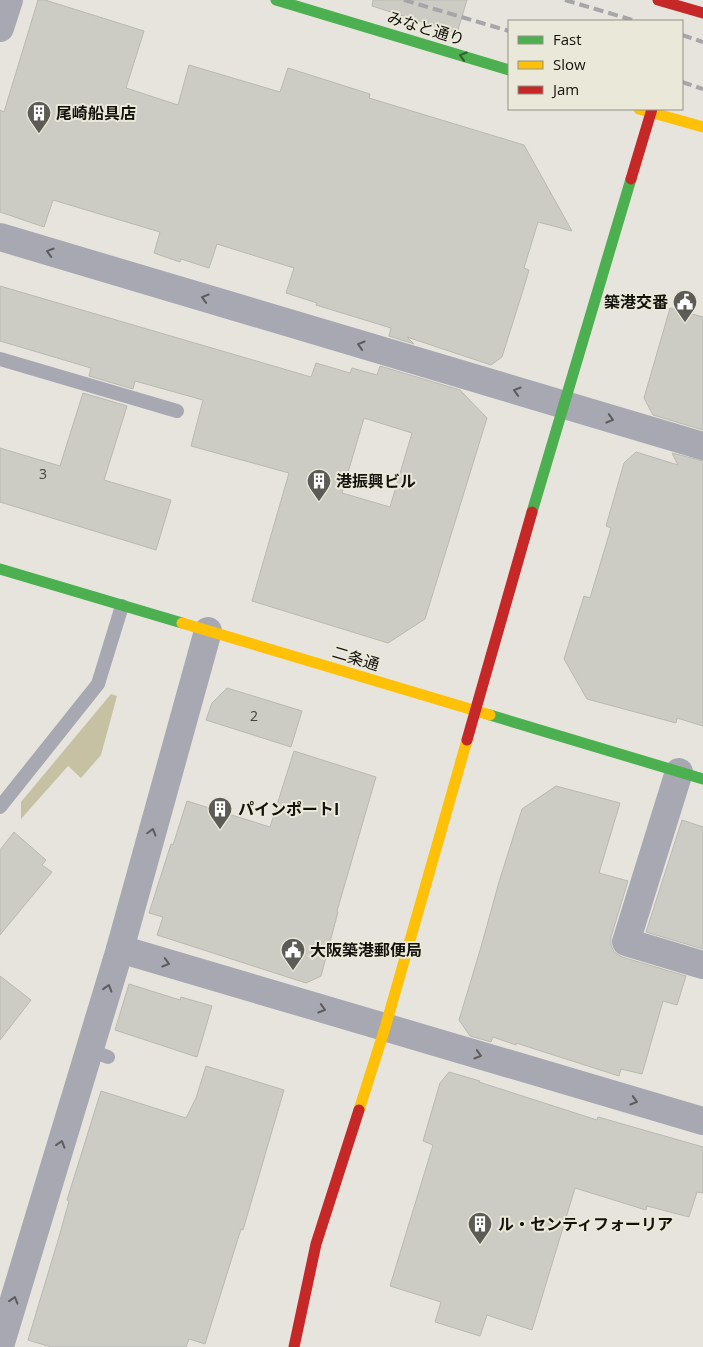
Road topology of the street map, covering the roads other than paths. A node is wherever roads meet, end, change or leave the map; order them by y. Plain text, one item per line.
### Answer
1 (9, 0) edge
2 (276, 0) edge
3 (658, 0) edge
4 (687, 4) edge
5 (703, 13) edge
6 (681, 20) edge
7 (0, 28) edge
8 (508, 70) edge
9 (652, 110) edge
10 (703, 127) edge
11 (0, 237) edge
12 (0, 359) edge
13 (564, 405) junction
14 (177, 411) dead end
15 (703, 446) edge
16 (0, 569) edge
17 (122, 606) junction
18 (208, 631) junction
19 (476, 711) junction
20 (691, 776) edge
21 (0, 807) edge
22 (120, 949) junction
23 (703, 965) edge
24 (385, 1028) junction
25 (703, 1121) edge
26 (0, 1346) edge
27 (294, 1347) edge

1 - 7 street
8 -> 2 main road, みなと通り
3 - 4 main road
4 - 5 main road
4 - 6 main road
9 - 10 main road
9 - 13 main road
13 -> 11 street
12 - 14 lane
13 -> 15 street
13 - 19 main road
16 - 17 main road, 二条通
17 - 18 main road, 二条通
17 - 21 lane
18 - 19 main road, 二条通
22 -> 18 street
19 - 20 main road, 二条通
19 - 24 main road
20 - 23 street
22 -> 24 street
26 -> 22 street
24 -> 25 street
24 - 27 main road

